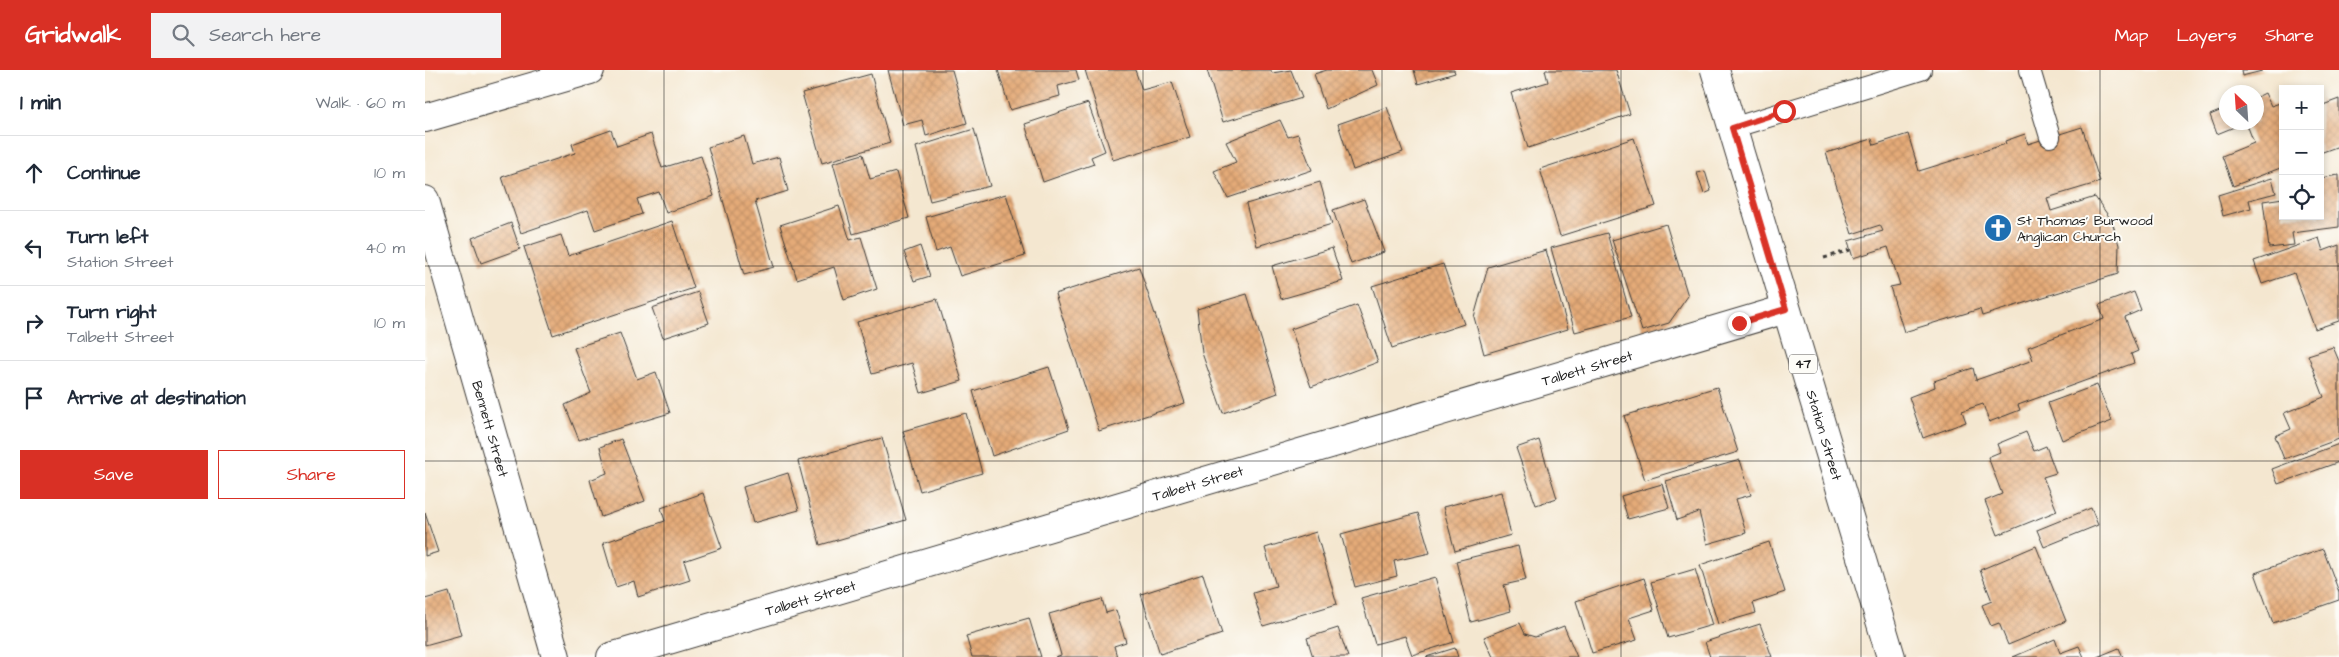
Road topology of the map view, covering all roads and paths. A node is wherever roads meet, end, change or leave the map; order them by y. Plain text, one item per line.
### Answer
1 (590, 70) edge
2 (1715, 70) edge
3 (1921, 70) edge
4 (2030, 70) edge
5 (425, 118) edge
6 (1732, 128) junction
7 (2050, 137) dead end
8 (425, 200) edge
9 (1850, 250) dead end
10 (1824, 258) dead end
11 (1786, 309) junction
12 (556, 657) edge
13 (611, 657) edge
14 (1891, 657) edge

1 - 5 street
2 - 6 street, Station Street / 47
3 - 6 lane
4 - 7 lane
6 - 11 street, Station Street / 47
8 - 12 street, Bennett Street
9 - 10 path
11 - 13 street, Talbett Street
11 - 14 street, Station Street / 47

